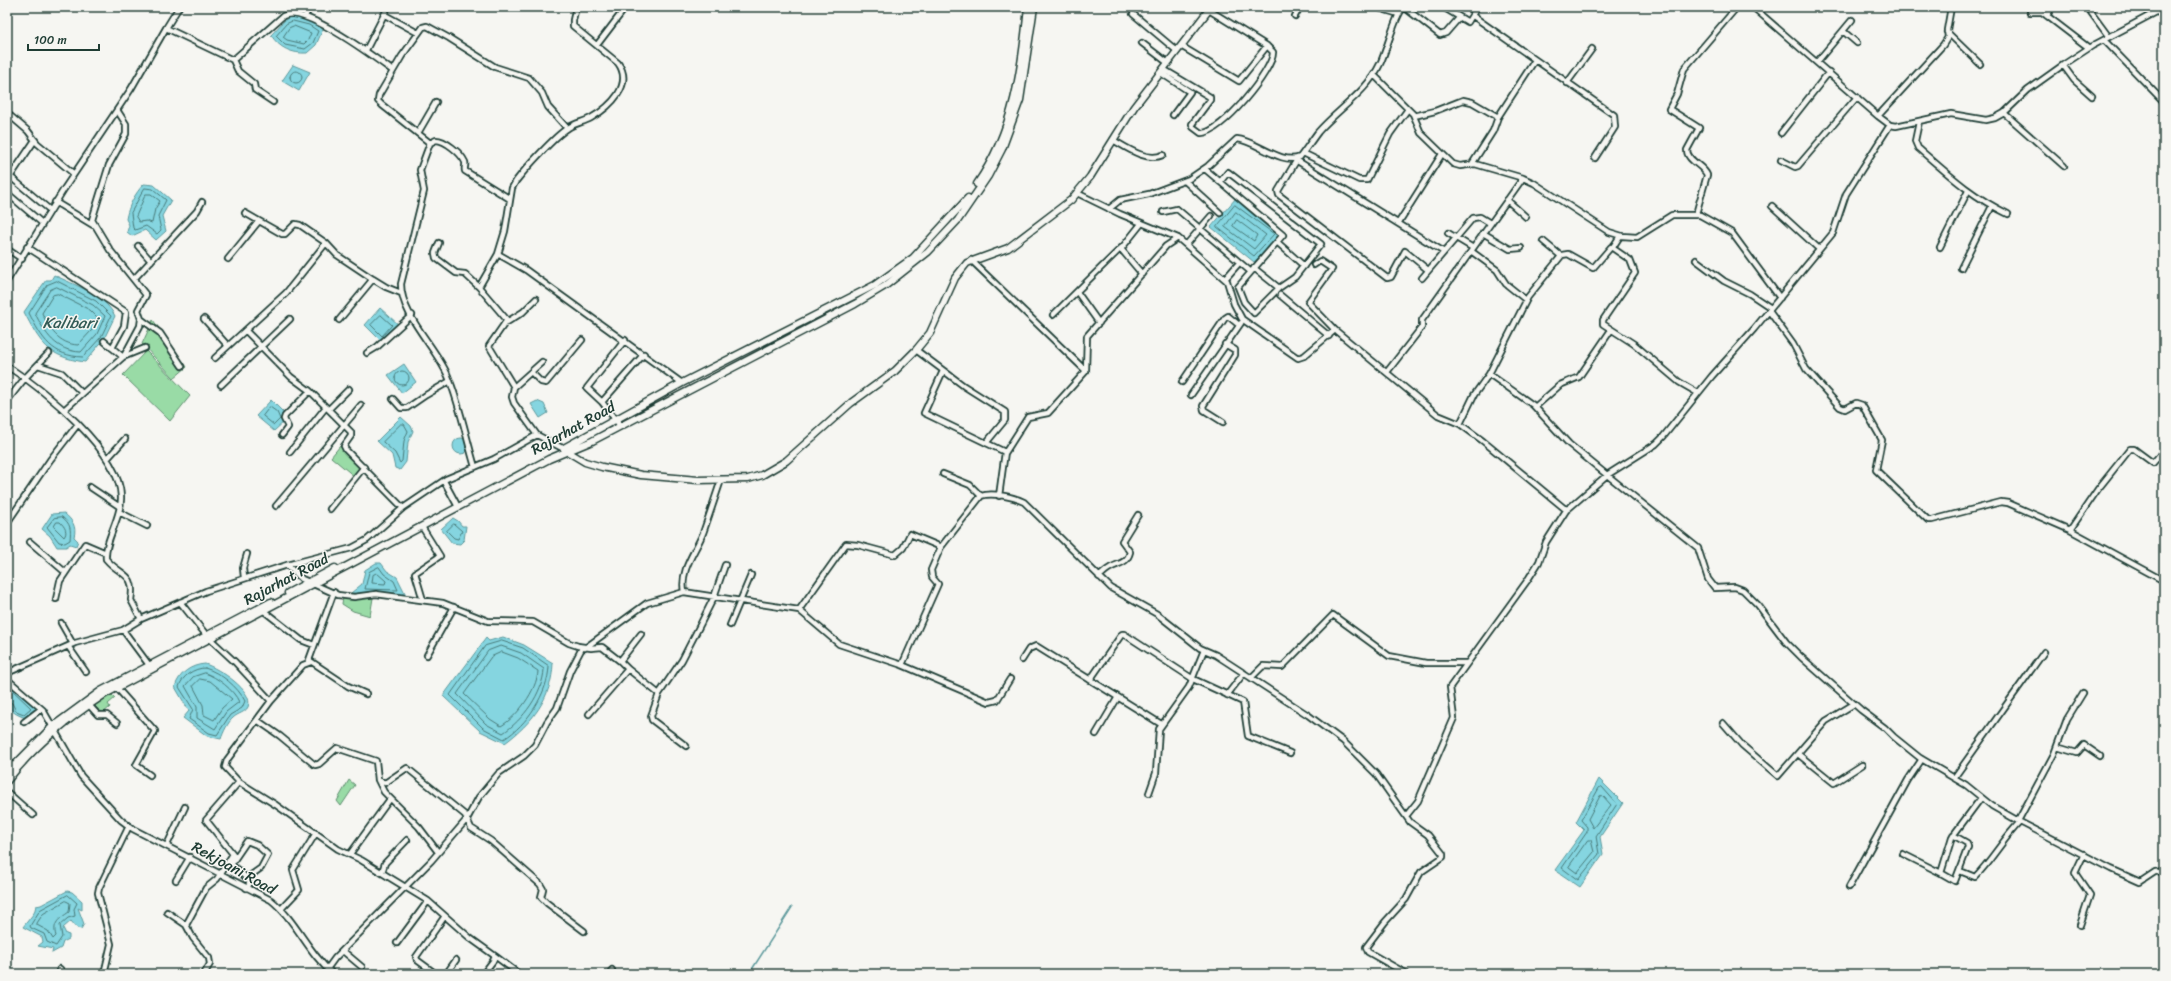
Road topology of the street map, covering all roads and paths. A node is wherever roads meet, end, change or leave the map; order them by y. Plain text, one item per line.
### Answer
1 (179, 7) edge
2 (310, 7) edge
3 (388, 7) edge
4 (576, 7) edge
5 (626, 7) edge
6 (1028, 7) edge
7 (1034, 7) edge
8 (1300, 7) edge
9 (1375, 7) edge
10 (1442, 7) edge
11 (1477, 7) edge
12 (1737, 7) edge
13 (1951, 7) edge
14 (2052, 7) edge
15 (2087, 7) edge
16 (1210, 8) edge
17 (1757, 8) edge
18 (2164, 8) edge
19 (2030, 12) dead end
20 (1133, 14) dead end
21 (1399, 14) junction
22 (385, 15) junction
23 (305, 16) junction
24 (1295, 16) dead end
25 (1473, 16) junction
26 (2047, 16) junction
27 (1459, 18) junction
28 (1852, 20) dead end
29 (166, 28) junction
30 (1842, 31) junction
31 (1947, 32) junction
32 (418, 33) junction
33 (2109, 37) junction
34 (2104, 40) junction
35 (1857, 42) dead end
36 (1142, 43) dead end
37 (597, 45) junction
38 (1181, 46) junction
39 (1267, 46) junction
40 (2089, 48) junction
41 (1592, 49) dead end
42 (366, 50) junction
43 (1177, 51) junction
44 (233, 60) junction
45 (1535, 60) junction
46 (1817, 62) junction
47 (1168, 63) junction
48 (1980, 64) dead end
49 (2063, 65) junction
50 (393, 71) junction
51 (1162, 71) junction
52 (1829, 72) junction
53 (1374, 74) junction
54 (1568, 83) junction
55 (2092, 96) dead end
56 (1857, 97) junction
57 (274, 102) dead end
58 (436, 102) dead end
59 (2164, 102) edge
60 (1408, 109) junction
61 (117, 110) junction
62 (7, 113) edge
63 (2004, 113) junction
64 (1173, 114) dead end
65 (1414, 116) junction
66 (1878, 116) junction
67 (1498, 117) junction
68 (1919, 122) junction
69 (1890, 124) junction
70 (567, 128) junction
71 (418, 133) junction
72 (1781, 134) dead end
73 (35, 140) junction
74 (1113, 140) junction
75 (430, 143) junction
76 (1303, 152) junction
77 (1442, 154) junction
78 (1163, 155) dead end
79 (1595, 158) dead end
80 (1297, 159) junction
81 (1781, 160) dead end
82 (1472, 164) junction
83 (2064, 166) dead end
84 (1205, 169) junction
85 (74, 174) junction
86 (8, 176) edge
87 (1523, 178) junction
88 (1185, 181) junction
89 (1220, 182) junction
90 (1968, 191) junction
91 (7, 193) edge
92 (1077, 193) junction
93 (510, 199) junction
94 (1506, 200) junction
95 (55, 202) junction
96 (202, 202) dead end
97 (1772, 206) dead end
98 (1992, 206) junction
99 (1110, 209) junction
100 (50, 210) junction
101 (1163, 212) dead end
102 (1220, 213) dead end
103 (245, 214) dead end
104 (1696, 214) junction
105 (2008, 214) dead end
106 (1211, 216) dead end
107 (1526, 217) dead end
108 (259, 221) junction
109 (1399, 222) junction
110 (1490, 222) junction
111 (42, 223) junction
112 (1141, 224) junction
113 (93, 225) junction
114 (1200, 229) junction
115 (1448, 233) dead end
116 (1483, 233) junction
117 (1620, 236) junction
118 (1178, 238) junction
119 (1457, 238) junction
120 (1543, 241) dead end
121 (326, 242) junction
122 (1277, 242) junction
123 (439, 243) dead end
124 (1186, 245) junction
125 (138, 246) dead end
126 (27, 247) junction
127 (1940, 247) dead end
128 (1121, 248) junction
129 (1521, 248) dead end
130 (1613, 248) junction
131 (7, 249) edge
132 (1820, 249) junction
133 (1472, 250) junction
134 (1444, 252) junction
135 (498, 254) junction
136 (1561, 256) junction
137 (22, 259) junction
138 (228, 259) dead end
139 (971, 260) junction
140 (1696, 260) dead end
141 (151, 261) junction
142 (1239, 263) junction
143 (1314, 265) dead end
144 (1304, 266) junction
145 (1961, 268) dead end
146 (1252, 270) junction
147 (1428, 270) junction
148 (1142, 274) junction
149 (1422, 278) dead end
150 (134, 279) junction
151 (373, 279) junction
152 (1225, 279) junction
153 (7, 281) edge
154 (479, 287) junction
155 (1279, 288) junction
156 (1077, 292) junction
157 (401, 293) junction
158 (1280, 295) dead end
159 (1780, 298) junction
160 (536, 299) dead end
161 (1526, 300) junction
162 (1770, 309) junction
163 (412, 315) junction
164 (1053, 316) dead end
165 (141, 319) junction
166 (204, 319) dead end
167 (290, 319) dead end
168 (340, 320) dead end
169 (1243, 320) junction
170 (507, 322) junction
171 (1098, 323) junction
172 (1239, 325) junction
173 (1335, 330) junction
174 (1612, 330) junction
175 (246, 331) junction
176 (1329, 336) junction
177 (582, 340) dead end
178 (625, 340) junction
179 (104, 341) dead end
180 (1225, 344) junction
181 (228, 346) junction
182 (262, 346) junction
183 (112, 348) junction
184 (145, 348) dead end
185 (916, 350) junction
186 (49, 353) dead end
187 (367, 353) dead end
188 (644, 354) junction
189 (123, 357) junction
190 (215, 358) dead end
191 (542, 362) dead end
192 (38, 365) junction
193 (7, 366) edge
194 (182, 366) dead end
195 (943, 371) junction
196 (1086, 371) junction
197 (531, 372) junction
198 (1387, 372) junction
199 (1489, 374) junction
200 (25, 378) junction
201 (450, 381) junction
202 (1182, 382) dead end
203 (682, 383) junction
204 (222, 385) dead end
205 (514, 387) junction
206 (349, 389) dead end
207 (310, 391) junction
208 (82, 393) junction
209 (1698, 393) junction
210 (1191, 395) dead end
211 (392, 399) dead end
212 (7, 401) edge
213 (602, 402) junction
214 (361, 405) dead end
215 (1535, 407) junction
216 (328, 408) junction
217 (64, 410) junction
218 (615, 420) junction
219 (1223, 422) dead end
220 (78, 424) junction
221 (1460, 424) junction
222 (345, 425) junction
223 (620, 426) junction
224 (282, 435) dead end
225 (537, 435) junction
226 (125, 439) dead end
227 (986, 443) junction
228 (565, 450) junction
229 (2164, 450) edge
230 (290, 452) dead end
231 (1005, 453) junction
232 (107, 458) junction
233 (364, 467) junction
234 (475, 467) junction
235 (943, 474) dead end
236 (1607, 475) junction
237 (721, 480) junction
238 (444, 481) junction
239 (90, 487) dead end
240 (981, 496) junction
241 (999, 496) junction
242 (457, 505) junction
243 (276, 506) dead end
244 (403, 508) junction
245 (330, 509) dead end
246 (120, 510) junction
247 (1566, 510) junction
248 (1138, 516) dead end
249 (7, 523) edge
250 (147, 526) dead end
251 (422, 527) junction
252 (2070, 530) junction
253 (30, 542) dead end
254 (941, 547) junction
255 (106, 554) junction
256 (247, 554) dead end
257 (287, 565) junction
258 (725, 565) dead end
259 (65, 572) junction
260 (751, 575) dead end
261 (1099, 577) junction
262 (244, 578) junction
263 (2164, 581) edge
264 (310, 583) junction
265 (334, 592) junction
266 (684, 592) junction
267 (714, 597) junction
268 (56, 599) dead end
269 (423, 600) junction
270 (740, 600) junction
271 (180, 602) junction
272 (454, 607) junction
273 (799, 610) junction
274 (264, 611) junction
275 (141, 619) junction
276 (61, 623) dead end
277 (730, 625) dead end
278 (123, 630) junction
279 (641, 634) dead end
280 (209, 638) junction
281 (70, 645) junction
282 (314, 645) junction
283 (584, 648) junction
284 (1204, 650) junction
285 (2044, 652) dead end
286 (427, 655) dead end
287 (309, 660) junction
288 (1022, 660) dead end
289 (620, 661) junction
290 (1467, 663) junction
291 (149, 665) junction
292 (902, 665) junction
293 (628, 669) junction
294 (86, 672) dead end
295 (7, 673) edge
296 (1244, 673) junction
297 (1193, 678) junction
298 (1251, 678) junction
299 (7, 679) edge
300 (1010, 680) dead end
301 (1090, 680) junction
302 (117, 688) junction
303 (2083, 693) dead end
304 (366, 694) dead end
305 (659, 694) junction
306 (1227, 695) junction
307 (1118, 697) junction
308 (271, 701) junction
309 (1854, 704) junction
310 (89, 705) junction
311 (41, 708) junction
312 (589, 714) dead end
313 (257, 720) junction
314 (24, 722) dead end
315 (117, 723) dead end
316 (1723, 723) dead end
317 (1161, 724) junction
318 (53, 729) junction
319 (1096, 734) dead end
320 (686, 746) dead end
321 (2057, 747) junction
322 (1290, 753) dead end
323 (1798, 754) junction
324 (2100, 756) dead end
325 (1922, 759) junction
326 (7, 760) edge
327 (1862, 765) dead end
328 (13, 766) junction
329 (7, 773) edge
330 (150, 775) dead end
331 (1954, 778) junction
332 (378, 780) junction
333 (7, 781) edge
334 (239, 782) junction
335 (7, 792) edge
336 (1150, 793) dead end
337 (1981, 798) junction
338 (390, 799) junction
339 (185, 808) dead end
340 (33, 815) dead end
341 (1406, 816) junction
342 (467, 819) junction
343 (2019, 821) junction
344 (129, 826) junction
345 (316, 833) junction
346 (1953, 835) junction
347 (407, 840) dead end
348 (167, 845) junction
349 (438, 852) junction
350 (350, 854) junction
351 (1904, 854) dead end
352 (2084, 854) junction
353 (190, 857) junction
354 (1960, 871) junction
355 (2164, 871) edge
356 (382, 872) junction
357 (1941, 873) junction
358 (221, 874) junction
359 (247, 878) junction
360 (176, 880) dead end
361 (406, 887) junction
362 (1849, 887) dead end
363 (246, 888) junction
364 (428, 901) junction
365 (282, 909) junction
366 (166, 912) dead end
367 (445, 916) junction
368 (2080, 924) dead end
369 (186, 925) junction
370 (584, 931) dead end
371 (397, 943) dead end
372 (343, 951) junction
373 (495, 956) junction
374 (456, 960) dead end
375 (362, 967) dead end
376 (60, 969) dead end
377 (432, 970) dead end
378 (612, 970) dead end
379 (327, 972) edge
380 (64, 974) edge
381 (104, 974) edge
382 (204, 974) edge
383 (333, 974) edge
384 (446, 974) edge
385 (483, 974) edge
386 (519, 974) edge
387 (608, 974) edge
388 (1407, 974) edge

1 - 29 street
2 - 23 street
3 - 22 street
4 - 37 street
5 - 37 street
6 - 203 main road, Rajarhat Road
7 - 223 main road
8 - 24 street
9 - 21 street
10 - 27 street
11 - 25 street
12 - 104 street
13 - 31 street
14 - 26 street
15 - 33 street
16 - 38 main road
16 - 39 street
17 - 46 street
18 - 33 street
19 - 26 street
20 - 43 street
21 - 27 street
21 - 53 street
22 - 32 street
22 - 42 street
23 - 42 street
23 - 44 street
25 - 27 street
25 - 45 street
26 - 40 street
28 - 30 street
29 - 44 street
29 - 61 street
30 - 35 street
30 - 46 street
31 - 48 street
31 - 66 street
32 - 50 street
32 - 70 street
33 - 34 street
34 - 40 street
34 - 59 street
36 - 47 street
37 - 70 street
38 - 39 street
38 - 43 main road
39 - 51 street
40 - 49 street
41 - 54 street
42 - 50 street
43 - 47 main road
44 - 57 street
45 - 54 street
45 - 67 street
46 - 52 street
47 - 51 main road
49 - 55 street
49 - 63 street
50 - 71 street
51 - 64 street
51 - 74 main road
52 - 56 street
52 - 72 street
53 - 60 street
53 - 76 street
54 - 79 street
56 - 66 street
56 - 81 street
58 - 71 street
60 - 65 street
60 - 76 street
61 - 85 street
61 - 113 street
62 - 73 street
63 - 68 street
63 - 83 street
65 - 67 street
65 - 77 street
66 - 69 street
67 - 82 street
68 - 69 street
68 - 90 street
69 - 132 street
70 - 93 street
71 - 75 street
73 - 85 street
73 - 86 street
74 - 78 street
74 - 92 main road
75 - 93 street
75 - 157 street
76 - 80 street
77 - 82 street
77 - 109 street
80 - 84 street
80 - 109 street
80 - 147 street
82 - 87 street
84 - 88 street
84 - 89 street
85 - 95 street
86 - 100 street
87 - 94 street
87 - 117 street
88 - 99 street
88 - 102 street
89 - 122 street
89 - 144 street
90 - 98 street
90 - 127 street
91 - 111 street
92 - 99 street
92 - 139 main road
93 - 135 street
94 - 107 street
94 - 110 street
95 - 100 street
95 - 113 street
96 - 141 street
97 - 132 street
98 - 105 street
98 - 145 street
99 - 112 street
100 - 111 street
101 - 114 street
103 - 108 street
104 - 117 street
104 - 159 street
106 - 114 street
108 - 121 street
108 - 138 street
109 - 134 street
110 - 116 street
110 - 119 street
111 - 126 street
112 - 118 street
112 - 128 street
113 - 150 street
114 - 124 street
114 - 142 street
115 - 119 street
116 - 129 street
116 - 133 street
117 - 130 street
118 - 124 street
118 - 148 street
119 - 133 street
119 - 134 street
120 - 136 street
121 - 151 street
121 - 175 street
122 - 144 street
122 - 146 street
123 - 154 street
124 - 152 street
125 - 141 street
126 - 137 street
126 - 183 street
128 - 148 street
128 - 156 street
130 - 136 street
130 - 174 street
131 - 137 street
132 - 159 street
133 - 161 street
133 - 198 street
134 - 147 street
135 - 154 street
135 - 178 street
136 - 161 street
137 - 153 street
139 - 185 main road
139 - 196 street
140 - 162 street
141 - 150 street
142 - 146 street
142 - 152 street
143 - 173 street
144 - 155 street
146 - 155 street
146 - 155 street
147 - 149 street
148 - 171 street
150 - 165 street
151 - 157 street
151 - 168 street
152 - 169 street
154 - 170 street
156 - 164 street
156 - 171 street
157 - 163 street
158 - 176 street
159 - 162 street
160 - 170 street
161 - 199 street
162 - 209 street
162 - 252 street
163 - 187 street
163 - 201 street
165 - 189 street
165 - 194 street
166 - 181 street
167 - 182 street
169 - 172 street
169 - 176 street
170 - 205 street
171 - 196 street
172 - 180 street
172 - 202 street
173 - 176 street
173 - 198 street
174 - 209 street
174 - 215 street
175 - 181 street
175 - 182 street
177 - 197 street
178 - 188 street
178 - 213 street
179 - 183 street
180 - 210 street
180 - 219 street
181 - 190 street
182 - 204 street
182 - 207 street
183 - 189 street
184 - 189 street
185 - 195 street
185 - 237 main road
186 - 192 street
188 - 203 street
188 - 213 street
189 - 208 street
191 - 197 street
192 - 200 street
192 - 208 street
193 - 200 street
195 - 227 street
195 - 227 street
196 - 231 street
197 - 205 street
198 - 221 street
199 - 215 street
199 - 221 street
200 - 212 street
200 - 217 street
201 - 211 street
201 - 234 street
203 - 218 main road, Rajarhat Road
205 - 225 street
206 - 216 street
207 - 216 street
207 - 224 street
208 - 217 street
209 - 236 street
213 - 218 street
214 - 222 street
215 - 236 street
216 - 222 street
216 - 230 street
217 - 220 street
218 - 223 street
218 - 228 main road, Rajarhat Road
220 - 232 street
220 - 249 street
221 - 247 street
222 - 233 street
222 - 243 street
223 - 228 main road
225 - 228 street
225 - 234 street
226 - 232 street
227 - 231 street
228 - 237 main road
228 - 242 main road, Rajarhat Road
228 - 251 main road, Rajarhat Road
229 - 252 street
231 - 241 street
232 - 246 street
233 - 244 street
233 - 245 street
234 - 238 street
235 - 240 street
236 - 247 street
236 - 309 street
237 - 266 street
238 - 242 street
238 - 244 street
239 - 246 street
240 - 241 street
240 - 254 street
241 - 261 street
242 - 264 main road, Rajarhat Road
244 - 257 street
246 - 250 street
246 - 255 street
247 - 290 street
248 - 261 street
251 - 264 main road, Rajarhat Road
251 - 269 street
252 - 263 street
253 - 259 street
254 - 273 street
254 - 292 street
255 - 259 street
255 - 275 street
256 - 262 street
257 - 262 street
257 - 264 street
258 - 267 street
259 - 268 street
260 - 270 street
261 - 284 street
262 - 271 street
264 - 265 street
264 - 274 main road, Rajarhat Road
264 - 280 main road, Rajarhat Road
265 - 269 street
265 - 282 street
266 - 267 street
266 - 283 street
267 - 270 street
267 - 305 street
269 - 272 street
270 - 273 street
270 - 277 street
271 - 275 street
271 - 280 street
272 - 283 street
272 - 286 street
273 - 292 street
274 - 280 main road, Rajarhat Road
274 - 282 street
275 - 278 street
276 - 281 street
278 - 281 street
278 - 291 street
279 - 289 street
280 - 291 main road, Rajarhat Road
280 - 302 main road, Rajarhat Road
280 - 308 street
281 - 294 street
281 - 295 street
282 - 287 street
283 - 289 street
283 - 342 street
284 - 296 street
284 - 297 street
285 - 331 street
287 - 304 street
287 - 308 street
288 - 301 street
289 - 293 street
290 - 298 street
290 - 341 street
291 - 318 main road, Rajarhat Road
292 - 300 street
293 - 305 street
293 - 312 street
296 - 298 street
296 - 306 street
297 - 301 street
297 - 306 street
297 - 317 street
298 - 341 street
299 - 311 street, Rekjoani Road
301 - 307 street
302 - 310 main road, Rajarhat Road
302 - 330 street
303 - 321 street
305 - 320 street
306 - 322 street
307 - 317 street
307 - 319 street
308 - 313 street
309 - 323 street
309 - 325 street
310 - 315 street
310 - 318 main road, Rajarhat Road
311 - 314 street
311 - 318 street, Rekjoani Road
313 - 332 street
313 - 334 street
316 - 323 street
317 - 336 street
318 - 328 main road, Rajarhat Road
318 - 333 main road, Rajarhat Road
318 - 344 street, Rekjoani Road
321 - 324 street
321 - 343 street
323 - 327 street
325 - 331 street
325 - 362 street
326 - 328 street
328 - 329 main road, Rajarhat Road
331 - 337 street
332 - 338 street
332 - 342 street
334 - 345 street
334 - 358 street
335 - 340 street
337 - 343 street
337 - 346 street
338 - 349 street
338 - 350 street
339 - 348 street
341 - 388 street
342 - 349 street
342 - 370 street
343 - 352 street
343 - 354 street
344 - 348 street, Rekjoani Road
344 - 381 street
345 - 350 street
345 - 365 street
346 - 354 street
346 - 357 street
347 - 356 street
348 - 353 street, Rekjoani Road
349 - 361 street
350 - 356 street
351 - 357 street
352 - 355 street
352 - 368 street
353 - 358 street, Rekjoani Road
353 - 360 street
354 - 357 street
356 - 361 street
358 - 363 street, Rekjoani Road
358 - 369 street
359 - 359 street
359 - 363 street
361 - 364 street
361 - 372 street
363 - 365 street, Rekjoani Road
364 - 367 street
364 - 371 street
365 - 379 street, Rekjoani Road
366 - 369 street
367 - 373 street
367 - 377 street
369 - 382 street
372 - 375 street
372 - 379 street
373 - 385 street
373 - 386 street
374 - 384 street
376 - 380 street
378 - 387 street
379 - 383 street, Rekjoani Road

